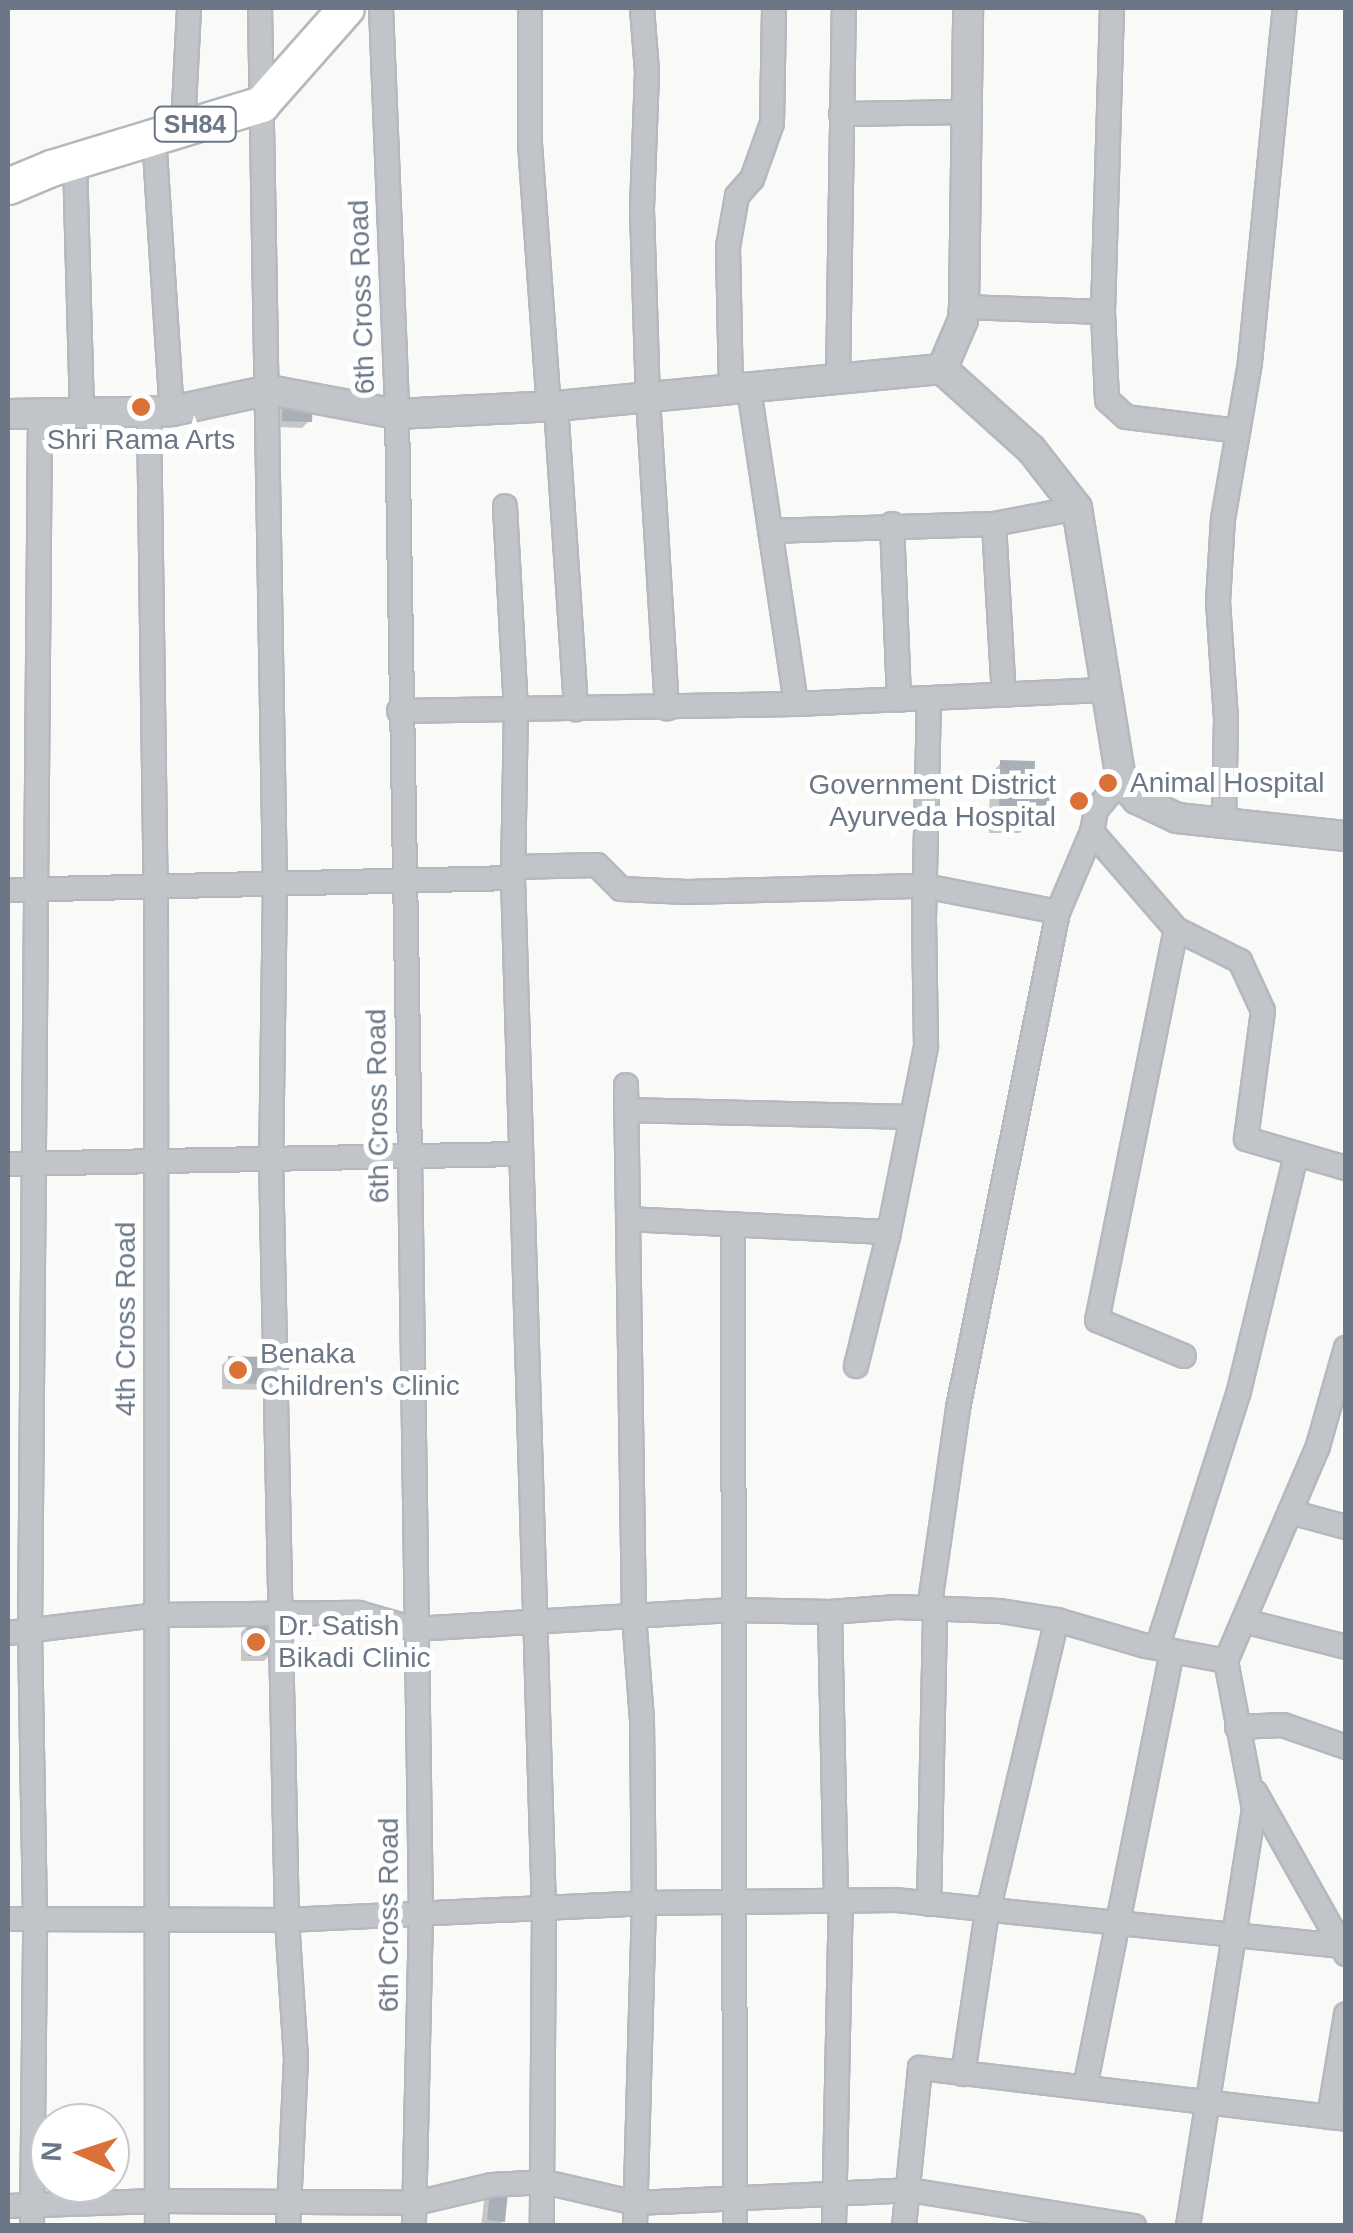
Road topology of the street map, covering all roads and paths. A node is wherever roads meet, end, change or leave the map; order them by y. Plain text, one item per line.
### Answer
1 (189, 8) edge
2 (260, 8) edge
3 (346, 8) edge
4 (381, 8) edge
5 (530, 8) edge
6 (642, 8) edge
7 (774, 8) edge
8 (844, 8) edge
9 (968, 8) edge
10 (1112, 8) edge
11 (1285, 8) edge
12 (261, 104) junction
13 (968, 112) junction
14 (841, 114) junction
15 (168, 132) junction
16 (75, 161) junction
17 (8, 186) edge
18 (964, 306) junction
19 (1103, 312) junction
20 (942, 368) junction
21 (838, 380) junction
22 (269, 390) junction
23 (740, 390) junction
24 (648, 398) junction
25 (552, 406) junction
26 (161, 412) junction
27 (82, 413) junction
28 (8, 414) edge
29 (40, 414) junction
30 (397, 414) junction
31 (1238, 431) junction
32 (505, 506) dead end
33 (1078, 508) junction
34 (892, 524) junction
35 (994, 524) junction
36 (770, 530) junction
37 (1108, 690) junction
38 (1004, 695) junction
39 (929, 699) junction
40 (899, 700) junction
41 (796, 704) junction
42 (667, 708) junction
43 (576, 709) junction
44 (516, 710) junction
45 (400, 711) junction
46 (1121, 780) junction
47 (1224, 823) junction
48 (1092, 832) junction
49 (1346, 836) edge
50 (514, 872) junction
51 (275, 882) junction
52 (402, 883) junction
53 (156, 885) junction
54 (924, 886) junction
55 (8, 890) edge
56 (34, 890) junction
57 (1058, 912) junction
58 (1176, 930) junction
59 (626, 1085) dead end
60 (626, 1110) junction
61 (912, 1117) junction
62 (521, 1154) junction
63 (1296, 1155) junction
64 (410, 1157) junction
65 (270, 1159) junction
66 (156, 1161) junction
67 (34, 1163) junction
68 (8, 1164) edge
69 (1346, 1168) edge
70 (628, 1219) junction
71 (733, 1224) junction
72 (889, 1232) junction
73 (1346, 1348) edge
74 (1184, 1356) dead end
75 (856, 1366) dead end
76 (1290, 1512) junction
77 (1346, 1526) edge
78 (732, 1610) junction
79 (932, 1610) junction
80 (830, 1612) junction
81 (279, 1613) junction
82 (156, 1614) junction
83 (634, 1616) junction
84 (1057, 1620) junction
85 (1244, 1621) junction
86 (532, 1622) junction
87 (414, 1629) junction
88 (19, 1633) edge
89 (1346, 1647) edge
90 (1164, 1650) junction
91 (1226, 1661) junction
92 (1237, 1727) junction
93 (1346, 1747) edge
94 (1248, 1780) junction
95 (838, 1901) junction
96 (644, 1903) junction
97 (737, 1903) junction
98 (929, 1904) junction
99 (544, 1908) junction
100 (988, 1911) junction
101 (421, 1914) junction
102 (36, 1918) junction
103 (8, 1919) edge
104 (287, 1920) junction
105 (160, 1922) junction
106 (1116, 1924) junction
107 (1232, 1932) junction
108 (1344, 1950) edge
109 (1346, 2014) edge
110 (964, 2074) junction
111 (1085, 2087) junction
112 (1209, 2102) junction
113 (1337, 2118) edge
114 (546, 2182) junction
115 (909, 2190) junction
116 (838, 2194) junction
117 (738, 2198) junction
118 (157, 2202) junction
119 (8, 2206) edge
120 (288, 2214) edge
121 (415, 2214) edge
122 (635, 2214) edge
123 (32, 2216) edge
124 (1056, 2219) edge
125 (157, 2226) edge
126 (542, 2226) edge
127 (736, 2226) edge
128 (834, 2226) edge
129 (904, 2226) edge
130 (1134, 2226) edge
131 (1188, 2226) edge

1 - 15 street, 4th Cross Road
2 - 12 street
3 - 12 main road, SH84
4 - 30 street, 6th Cross Road
5 - 25 street
6 - 24 street
7 - 23 street
8 - 14 street
9 - 13 street
10 - 19 street
11 - 31 street
12 - 15 main road, SH84
12 - 22 street
13 - 14 street
13 - 18 street
14 - 21 street
15 - 16 main road, SH84
15 - 26 street, 4th Cross Road
16 - 17 main road, SH84
16 - 27 street
18 - 19 street
18 - 20 street
19 - 31 street
20 - 21 street
20 - 33 street
21 - 23 street
22 - 26 street
22 - 30 street
22 - 51 street
23 - 24 street
23 - 36 street
24 - 25 street
24 - 42 street
25 - 30 street
25 - 43 street
26 - 27 street
26 - 53 street, 4th Cross Road
27 - 29 street
28 - 29 street
29 - 56 street
30 - 45 street, 6th Cross Road
31 - 47 street
32 - 44 street
33 - 35 street
33 - 37 street
34 - 35 street
34 - 36 street
34 - 40 street
35 - 38 street
36 - 41 street
37 - 38 street
37 - 46 street
38 - 39 street
39 - 40 street
39 - 54 street
40 - 41 street
41 - 42 street
42 - 43 street
43 - 44 street
44 - 45 street
44 - 50 street
45 - 52 street, 6th Cross Road
46 - 47 street
46 - 48 street
47 - 49 street
48 - 57 street
48 - 58 street
50 - 52 street
50 - 54 street
50 - 62 street
51 - 52 street
51 - 53 street
51 - 65 street
52 - 64 street, 6th Cross Road
53 - 56 street
53 - 66 street, 4th Cross Road
54 - 57 street
54 - 61 street
55 - 56 street
56 - 67 street
57 - 79 street
58 - 63 street
58 - 74 street
59 - 60 street
60 - 61 street
60 - 70 street
61 - 72 street
62 - 64 street
62 - 86 street
63 - 69 street
63 - 90 street
64 - 65 street
64 - 87 street, 6th Cross Road
65 - 66 street
65 - 81 street
66 - 67 street
66 - 82 street, 4th Cross Road
67 - 68 street
67 - 88 street
70 - 71 street
70 - 83 street
71 - 72 street
71 - 78 street
72 - 75 street
73 - 76 street
76 - 77 street
76 - 85 street
78 - 80 street
78 - 83 street
78 - 97 street
79 - 80 street
79 - 84 street
79 - 98 street
80 - 95 street
81 - 82 street
81 - 87 street
81 - 104 street
82 - 88 street
82 - 105 street, 4th Cross Road
83 - 86 street
83 - 96 street
84 - 90 street
84 - 100 street
85 - 89 street
85 - 91 street
86 - 87 street
86 - 99 street
87 - 101 street, 6th Cross Road
88 - 102 street
90 - 91 street
90 - 106 street
91 - 92 street
92 - 93 street
92 - 94 street
94 - 107 street
94 - 108 street
95 - 97 street
95 - 98 street
95 - 116 street
96 - 97 street
96 - 99 street
96 - 122 street
97 - 117 street
98 - 100 street
99 - 101 street
99 - 114 street
100 - 106 street
100 - 110 street
101 - 104 street
101 - 121 street, 6th Cross Road
102 - 103 street
102 - 105 street
102 - 123 street
104 - 105 street
104 - 120 street
105 - 118 street, 4th Cross Road
106 - 107 street
106 - 111 street
107 - 108 street
107 - 112 street
109 - 113 street
110 - 111 street
110 - 115 street
111 - 112 street
112 - 113 street
112 - 131 street
114 - 121 street
114 - 122 street
114 - 126 street
115 - 116 street
115 - 124 street
115 - 129 street
116 - 117 street
116 - 128 street
117 - 122 street
117 - 127 street
118 - 120 street
118 - 123 street
118 - 125 street, 4th Cross Road
119 - 123 street
120 - 121 street
124 - 130 street

